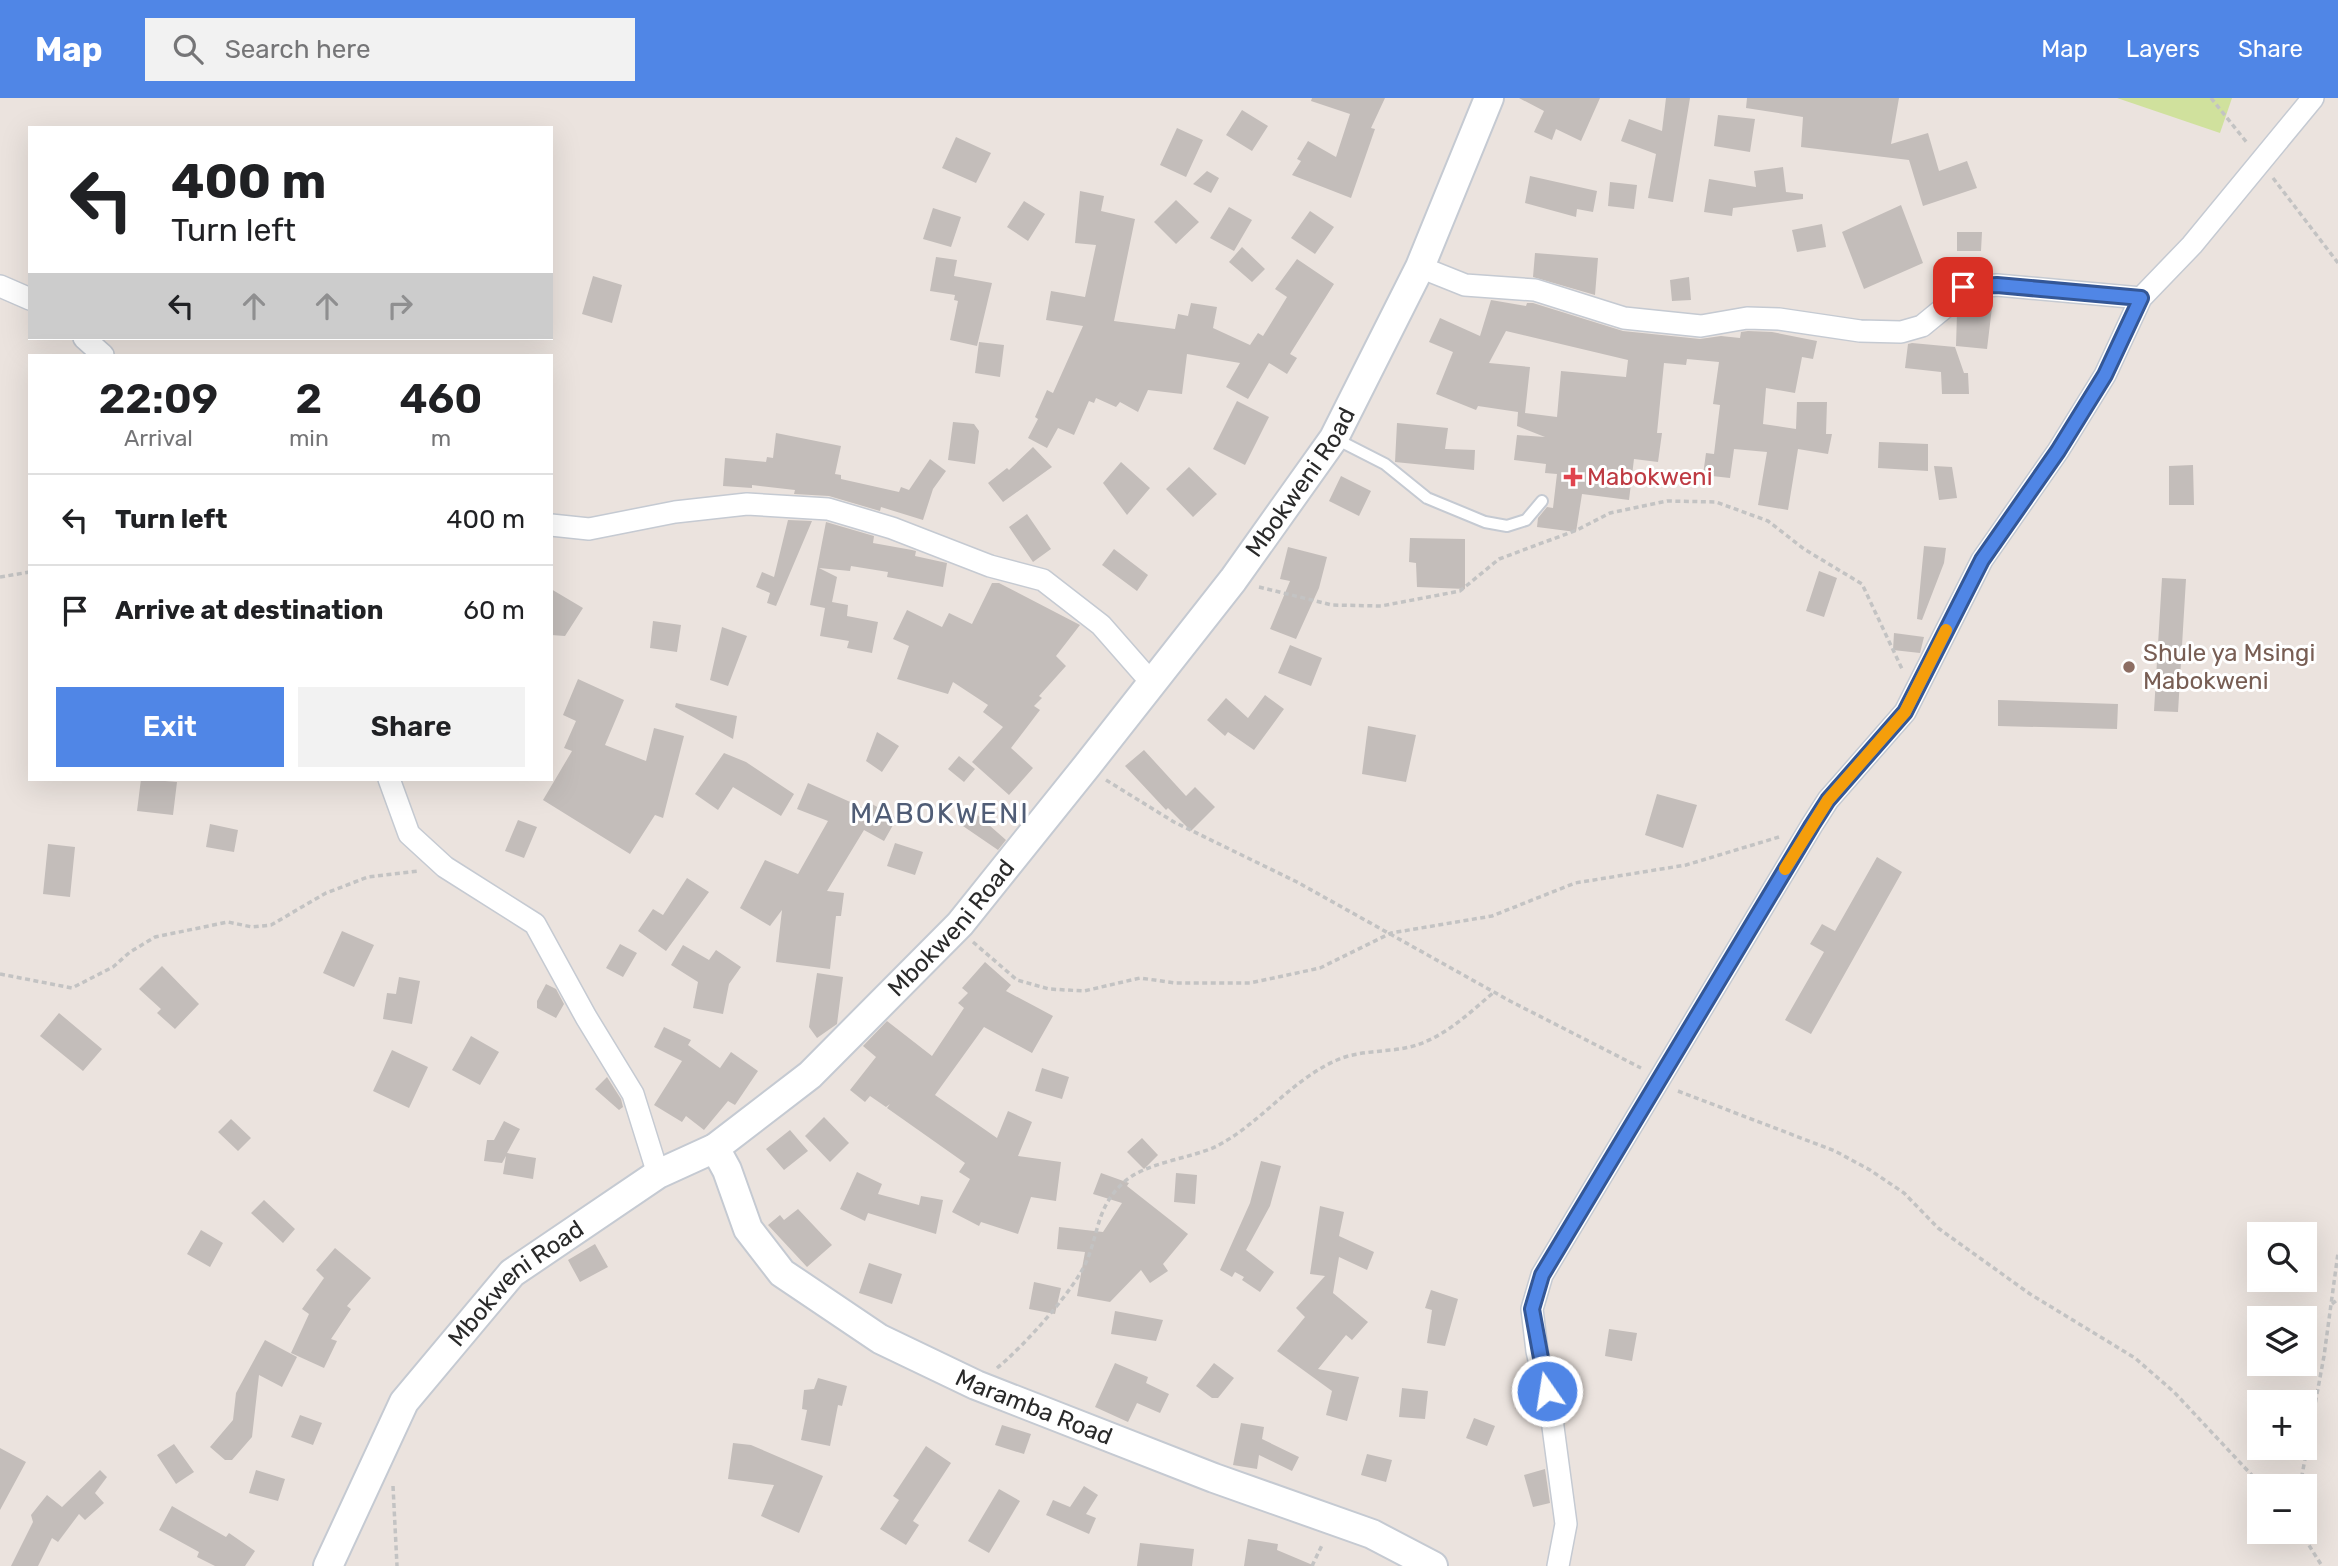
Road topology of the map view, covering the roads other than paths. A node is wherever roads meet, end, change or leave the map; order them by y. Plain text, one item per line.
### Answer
1 (1489, 98) edge
2 (2312, 98) edge
3 (1420, 267) junction
4 (0, 286) edge
5 (28, 298) edge
6 (2141, 298) junction
7 (86, 340) edge
8 (102, 354) edge
9 (1334, 438) junction
10 (1542, 501) dead end
11 (553, 525) edge
12 (1151, 682) junction
13 (390, 781) edge
14 (715, 1148) junction
15 (658, 1174) junction
16 (328, 1566) edge
17 (1433, 1566) edge
18 (1558, 1566) edge

1 - 3 street, Mbokweni Road
2 - 6 street
3 - 6 street
3 - 9 street, Mbokweni Road
4 - 5 street
6 - 18 street
7 - 8 street
9 - 10 lane
9 - 12 street, Mbokweni Road
11 - 12 street
12 - 14 street, Mbokweni Road
13 - 15 street
14 - 15 street, Mbokweni Road
14 - 17 street, Maramba Road
15 - 16 street, Mbokweni Road

